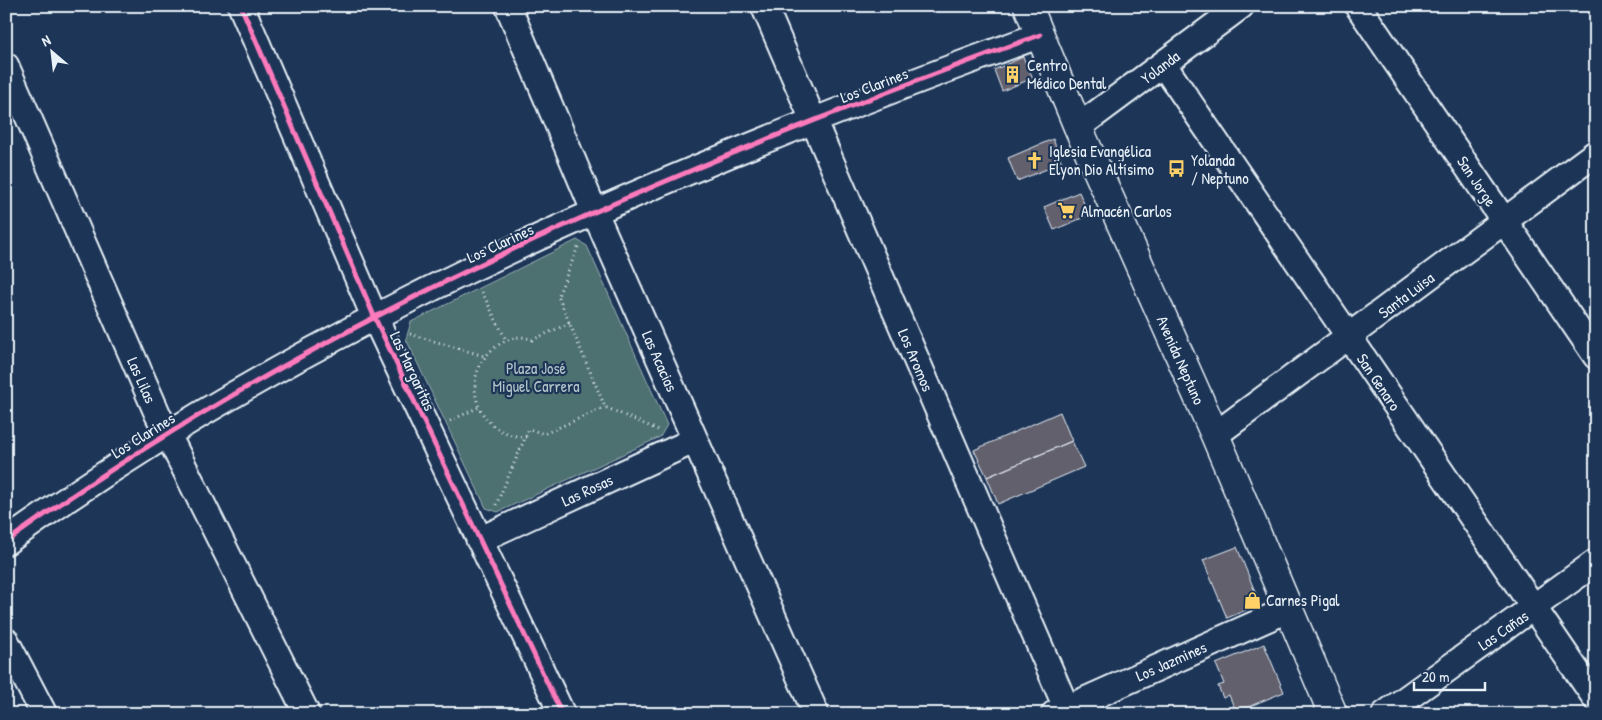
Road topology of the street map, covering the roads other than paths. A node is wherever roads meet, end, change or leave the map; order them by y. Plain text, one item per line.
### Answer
1 (241, 6) edge
2 (508, 6) edge
3 (764, 6) edge
4 (1028, 6) edge
5 (1241, 6) edge
6 (1358, 6) edge
7 (1040, 35) junction
8 (1163, 64) junction
9 (6, 66) edge
10 (813, 122) junction
11 (1078, 127) junction
12 (1596, 153) edge
13 (595, 213) junction
14 (1504, 221) junction
15 (374, 316) junction
16 (1349, 337) junction
17 (1596, 356) edge
18 (167, 434) junction
19 (1215, 435) junction
20 (685, 445) junction
21 (489, 536) junction
22 (6, 542) edge
23 (1596, 562) edge
24 (1534, 608) junction
25 (1289, 609) junction
26 (6, 642) edge
27 (1596, 699) edge
28 (1063, 712) edge
29 (44, 714) edge
30 (307, 714) edge
31 (562, 714) edge
32 (816, 714) edge
33 (1333, 714) edge
34 (1385, 714) edge

1 - 15 street, Las Margaritas
2 - 13 street, Las Acacias
3 - 10 street, Los Aromos
4 - 7 main road, Avenida Neptuno
5 - 8 street, Yolanda
6 - 14 street, San Jorge
7 - 10 street, Los Clarines
7 - 11 main road, Avenida Neptuno
8 - 11 street, Yolanda
8 - 16 street, San Genaro
9 - 18 street, Las Lilas
10 - 13 street, Los Clarines
10 - 28 street, Los Aromos
11 - 19 main road, Avenida Neptuno
12 - 14 street, Santa Luisa
13 - 15 street, Los Clarines
13 - 20 street, Las Acacias
14 - 16 street, Santa Luisa
14 - 17 street, San Jorge
15 - 18 street, Los Clarines
15 - 21 street, Las Margaritas
16 - 19 street, Santa Luisa
16 - 24 street, San Genaro
18 - 22 street, Los Clarines
18 - 30 street, Las Lilas
19 - 25 main road, Avenida Neptuno
20 - 21 street, Las Rosas
20 - 32 street, Las Acacias
21 - 31 street, Las Margaritas
23 - 24 street, Las Cañas
24 - 27 street, San Genaro
24 - 34 street, Las Cañas
25 - 28 street, Los Jazmines
25 - 33 main road, Avenida Neptuno
26 - 29 street

